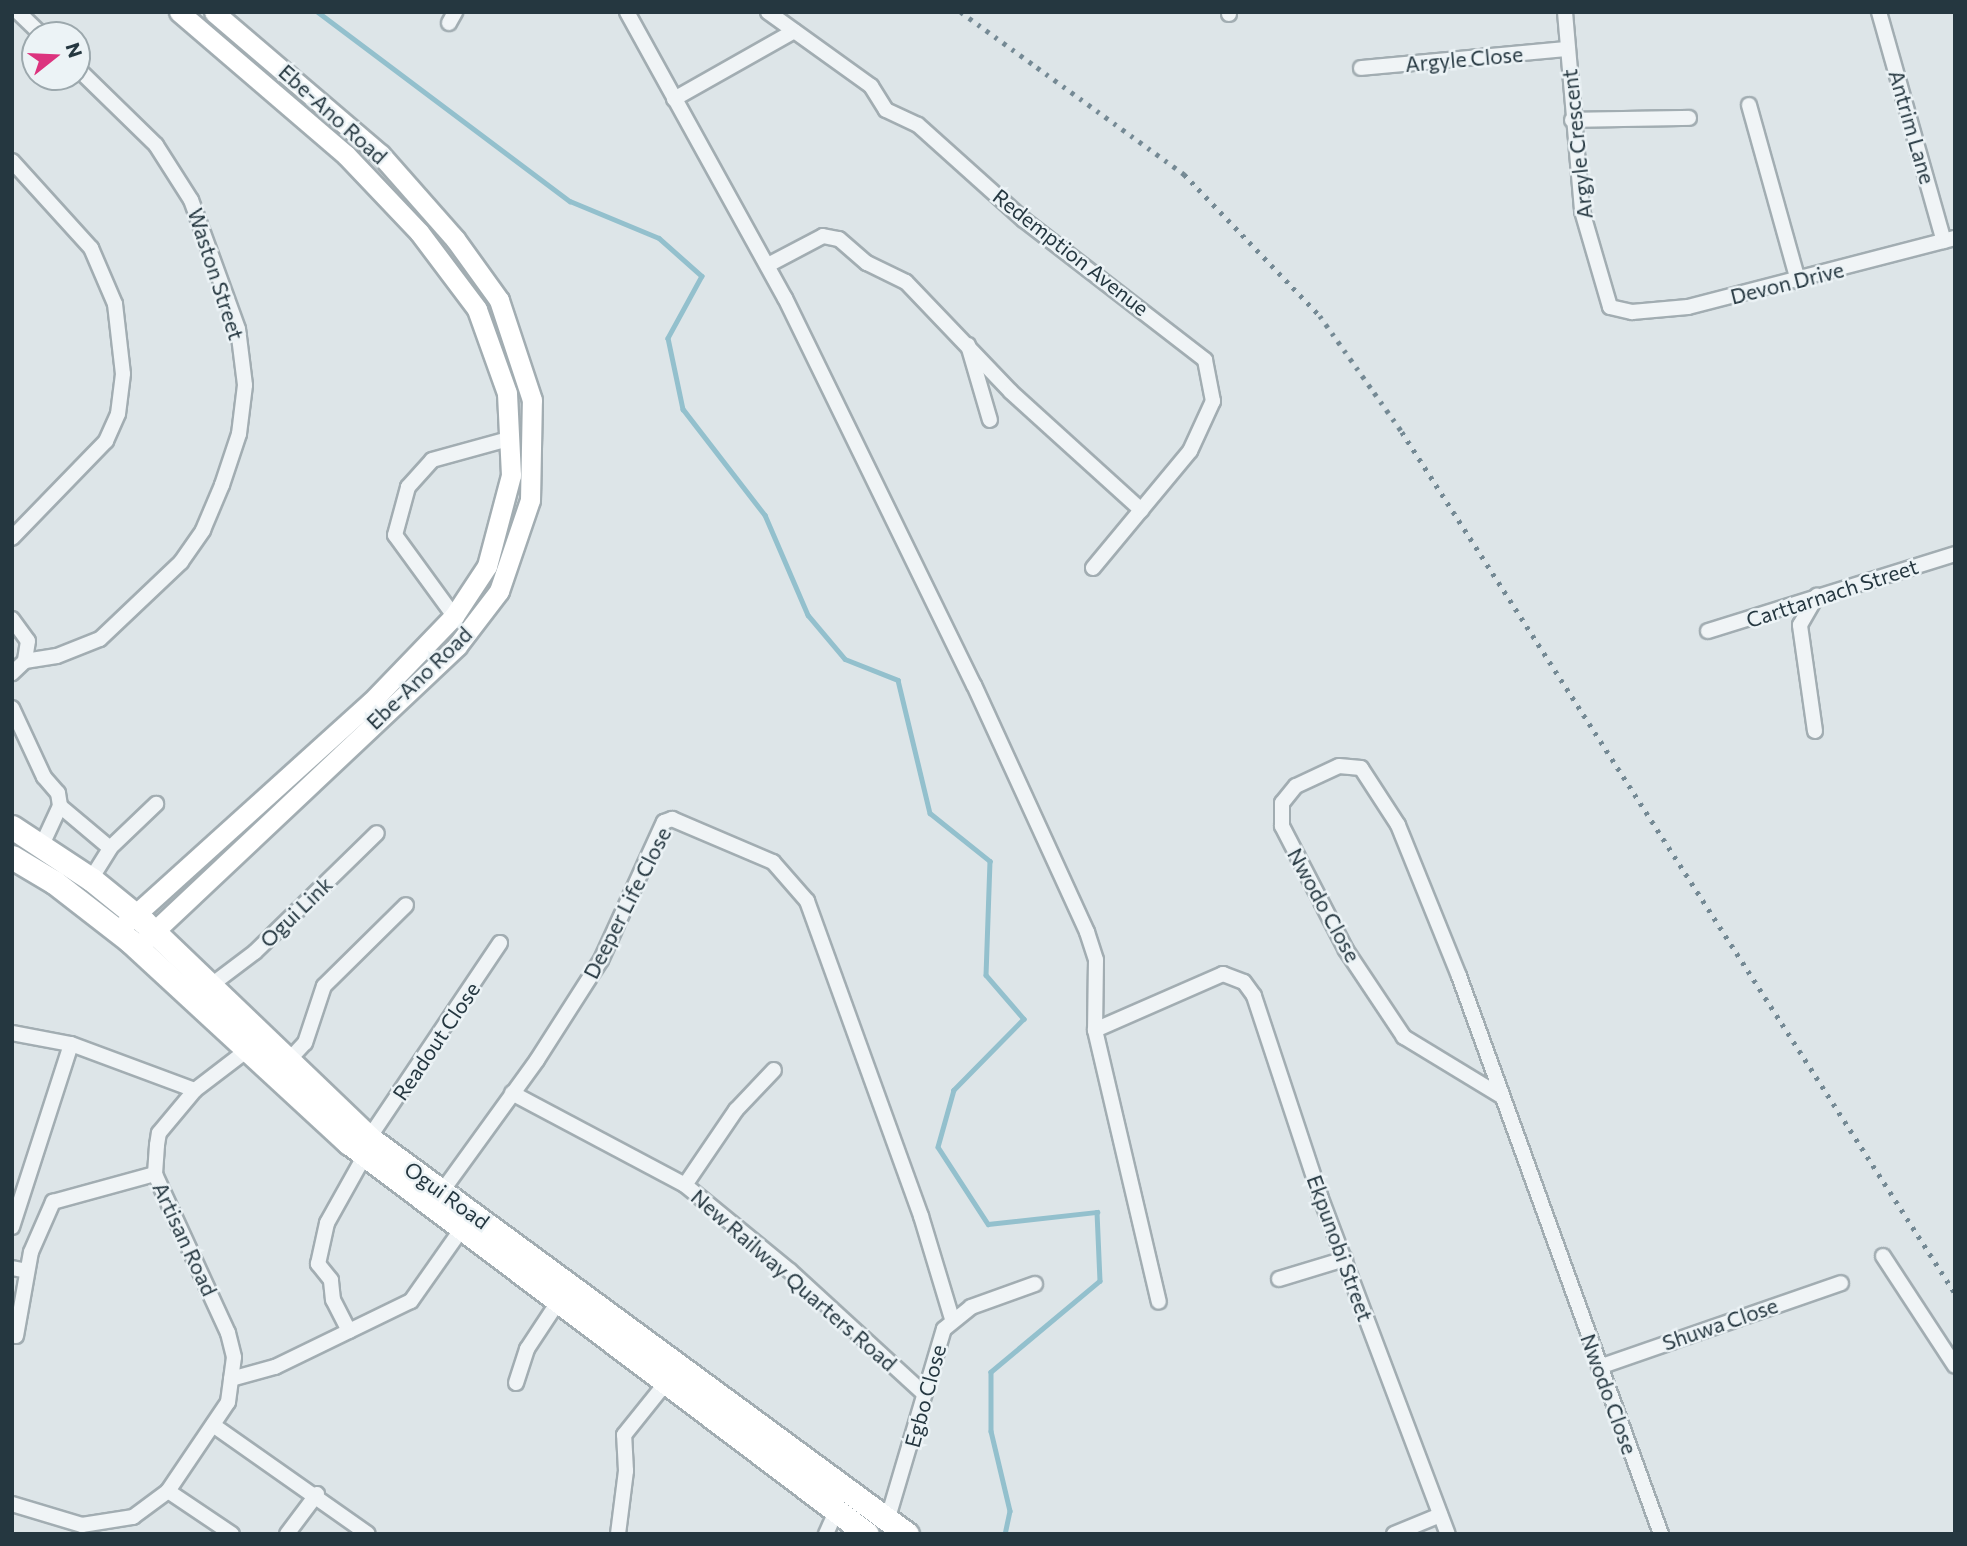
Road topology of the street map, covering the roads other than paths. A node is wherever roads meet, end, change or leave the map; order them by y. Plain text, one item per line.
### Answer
1 (179, 12) edge
2 (214, 12) edge
3 (627, 12) edge
4 (768, 12) edge
5 (1565, 12) edge
6 (1879, 12) edge
7 (794, 31) junction
8 (1567, 49) junction
9 (1361, 68) dead end
10 (91, 82) edge
11 (674, 99) junction
12 (1749, 105) dead end
13 (1689, 118) dead end
14 (1572, 120) junction
15 (12, 161) edge
16 (1950, 239) edge
17 (768, 265) junction
18 (1798, 281) junction
19 (1616, 310) joint
20 (967, 340) junction
21 (990, 420) dead end
22 (512, 438) junction
23 (1141, 510) junction
24 (12, 538) edge
25 (1955, 554) edge
26 (1093, 568) dead end
27 (1817, 596) junction
28 (454, 616) junction
29 (12, 619) edge
30 (1708, 631) dead end
31 (18, 668) edge
32 (12, 708) edge
33 (1815, 731) dead end
34 (156, 804) dead end
35 (60, 806) junction
36 (12, 827) edge
37 (377, 833) dead end
38 (42, 845) junction
39 (110, 848) junction
40 (12, 857) edge
41 (91, 879) junction
42 (406, 905) dead end
43 (134, 913) junction
44 (118, 931) junction
45 (155, 932) junction
46 (500, 943) dead end
47 (138, 948) junction
48 (210, 986) junction
49 (1095, 1030) junction
50 (12, 1033) edge
51 (71, 1044) junction
52 (246, 1051) junction
53 (286, 1062) junction
54 (774, 1070) dead end
55 (195, 1090) junction
56 (512, 1093) junction
57 (1501, 1096) junction
58 (367, 1146) junction
59 (155, 1174) junction
60 (685, 1185) junction
61 (443, 1191) junction
62 (12, 1227) edge
63 (463, 1227) junction
64 (1883, 1256) dead end
65 (1345, 1259) junction
66 (19, 1270) edge
67 (1279, 1279) dead end
68 (1841, 1283) dead end
69 (1035, 1284) dead end
70 (560, 1299) junction
71 (1160, 1302) dead end
72 (952, 1319) junction
73 (349, 1331) junction
74 (16, 1336) dead end
75 (1955, 1366) edge
76 (1599, 1367) junction
77 (231, 1379) junction
78 (516, 1383) dead end
79 (664, 1385) junction
80 (924, 1394) junction
81 (214, 1425) junction
82 (807, 1477) junction
83 (168, 1491) junction
84 (317, 1494) junction
85 (12, 1504) edge
86 (836, 1512) junction
87 (1440, 1515) junction
88 (887, 1521) junction
89 (232, 1534) edge
90 (288, 1534) edge
91 (368, 1534) edge
92 (618, 1534) edge
93 (826, 1534) edge
94 (867, 1534) edge
95 (907, 1534) edge
96 (1394, 1534) edge
97 (1448, 1534) edge
98 (1661, 1534) edge

1 - 22 main road, Ebe-Ano Road
2 - 45 main road, Ebe-Ano Road
3 - 11 street
4 - 7 street, Redemption Avenue
5 - 8 street, Argyle Crescent
6 - 16 street, Antrim Lane
7 - 11 street
7 - 23 street, Redemption Avenue
8 - 9 street, Argyle Close
8 - 14 street, Argyle Crescent
10 - 31 street, Waston Street
11 - 17 street
12 - 18 street
13 - 14 street
14 - 19 street, Argyle Crescent
15 - 24 street
16 - 18 street, Devon Drive
17 - 20 street
17 - 49 street
18 - 19 street, Devon Drive
20 - 21 street
20 - 23 street
22 - 28 main road, Ebe-Ano Road
22 - 28 street
23 - 26 street, Redemption Avenue
25 - 27 street, Carttarnach Street
27 - 30 street, Carttarnach Street
27 - 33 street
28 - 43 main road, Ebe-Ano Road
29 - 31 street
32 - 35 street
34 - 39 street
35 - 38 street
35 - 39 street
36 - 38 main road, Ogui Road
37 - 48 street, Ogui Link
38 - 41 main road, Ogui Road
39 - 41 street
40 - 44 main road, Ogui Road
41 - 43 main road, Ogui Road
42 - 53 street
43 - 44 main road, Ebe-Ano Road
43 - 45 main road, Ogui Road
44 - 47 main road, Ogui Road
45 - 47 main road, Ebe-Ano Road
45 - 48 main road, Ogui Road
46 - 58 street, Readout Close
47 - 52 main road, Ogui Road
48 - 53 main road, Ogui Road
49 - 65 street, Ekpunobi Street
49 - 71 street
50 - 51 street
51 - 55 street
51 - 62 street
52 - 55 street
52 - 58 main road, Ogui Road
53 - 58 main road, Ogui Road
54 - 60 street
55 - 59 street
56 - 60 street, New Railway Quarters Road
56 - 61 street, Deeper Life Close
56 - 72 street, Deeper Life Close
57 - 57 street, Nwodo Close
57 - 76 street, Nwodo Close
58 - 61 main road, Ogui Road
58 - 63 main road, Ogui Road
58 - 73 street, Readout Close
59 - 66 street, Artisan Road
59 - 77 street, Artisan Road
60 - 80 street, New Railway Quarters Road
61 - 82 main road, Ogui Road
63 - 70 main road, Ogui Road
63 - 73 street
64 - 75 street
65 - 67 street
65 - 87 street, Ekpunobi Street
66 - 74 street, Artisan Road
68 - 76 street, Shuwa Close
69 - 72 street, Egbo Close
70 - 78 street
70 - 79 main road, Ogui Road
72 - 80 street, Egbo Close
73 - 77 street
76 - 98 street, Nwodo Close
77 - 81 street, Artisan Road
79 - 82 main road, Ogui Road
79 - 92 street
80 - 88 street, Egbo Close
81 - 83 street, Artisan Road
81 - 84 street
82 - 86 main road, Ogui Road
82 - 88 main road, Ogui Road
83 - 85 street, Artisan Road
83 - 89 street
84 - 90 street
84 - 91 street
86 - 93 street
86 - 94 main road, Ogui Road
87 - 96 street
87 - 97 street, Ekpunobi Street
88 - 95 main road, Ogui Road

